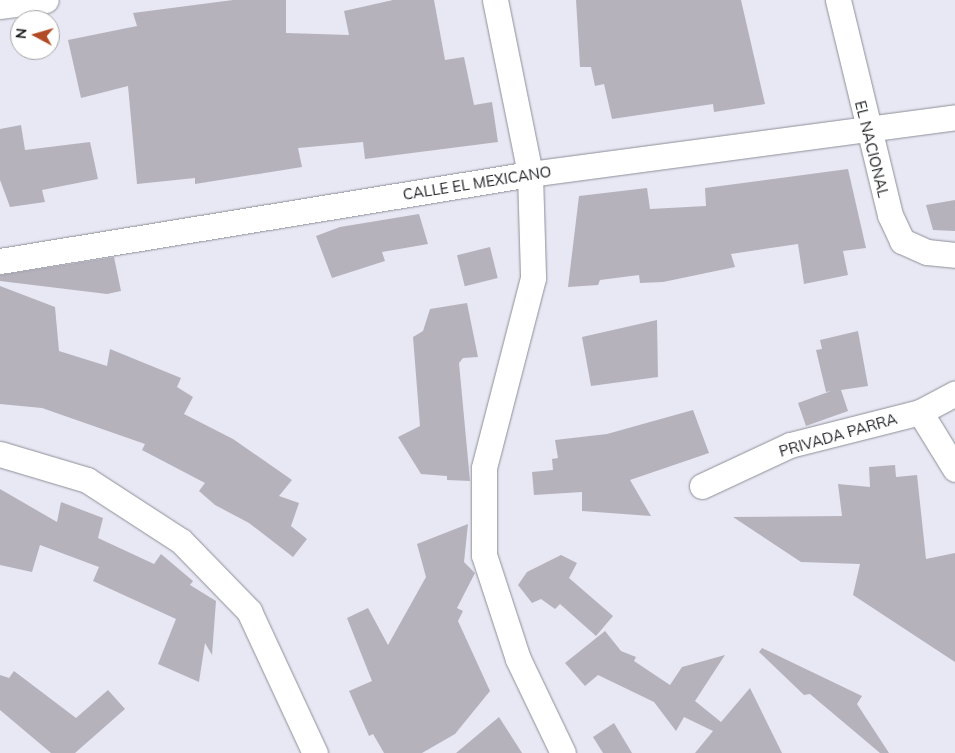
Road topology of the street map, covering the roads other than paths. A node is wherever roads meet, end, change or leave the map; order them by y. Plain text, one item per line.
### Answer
1 (46, 0) edge
2 (495, 0) edge
3 (838, 0) edge
4 (0, 6) edge
5 (955, 117) edge
6 (867, 131) junction
7 (530, 174) junction
8 (955, 255) edge
9 (0, 260) edge
10 (955, 393) edge
11 (920, 412) junction
12 (0, 454) edge
13 (955, 469) edge
14 (702, 486) dead end
15 (315, 753) edge
16 (563, 753) edge

1 - 4 street
2 - 7 street
3 - 6 street, EL NACIONAL
5 - 6 street, CALLE EL MEXICANO
6 - 7 street, CALLE EL MEXICANO
6 - 8 street, EL NACIONAL
7 - 9 street, CALLE EL MEXICANO
7 - 16 street
10 - 11 street
11 - 13 street
11 - 14 street, PRIVADA PARRA
12 - 15 street

